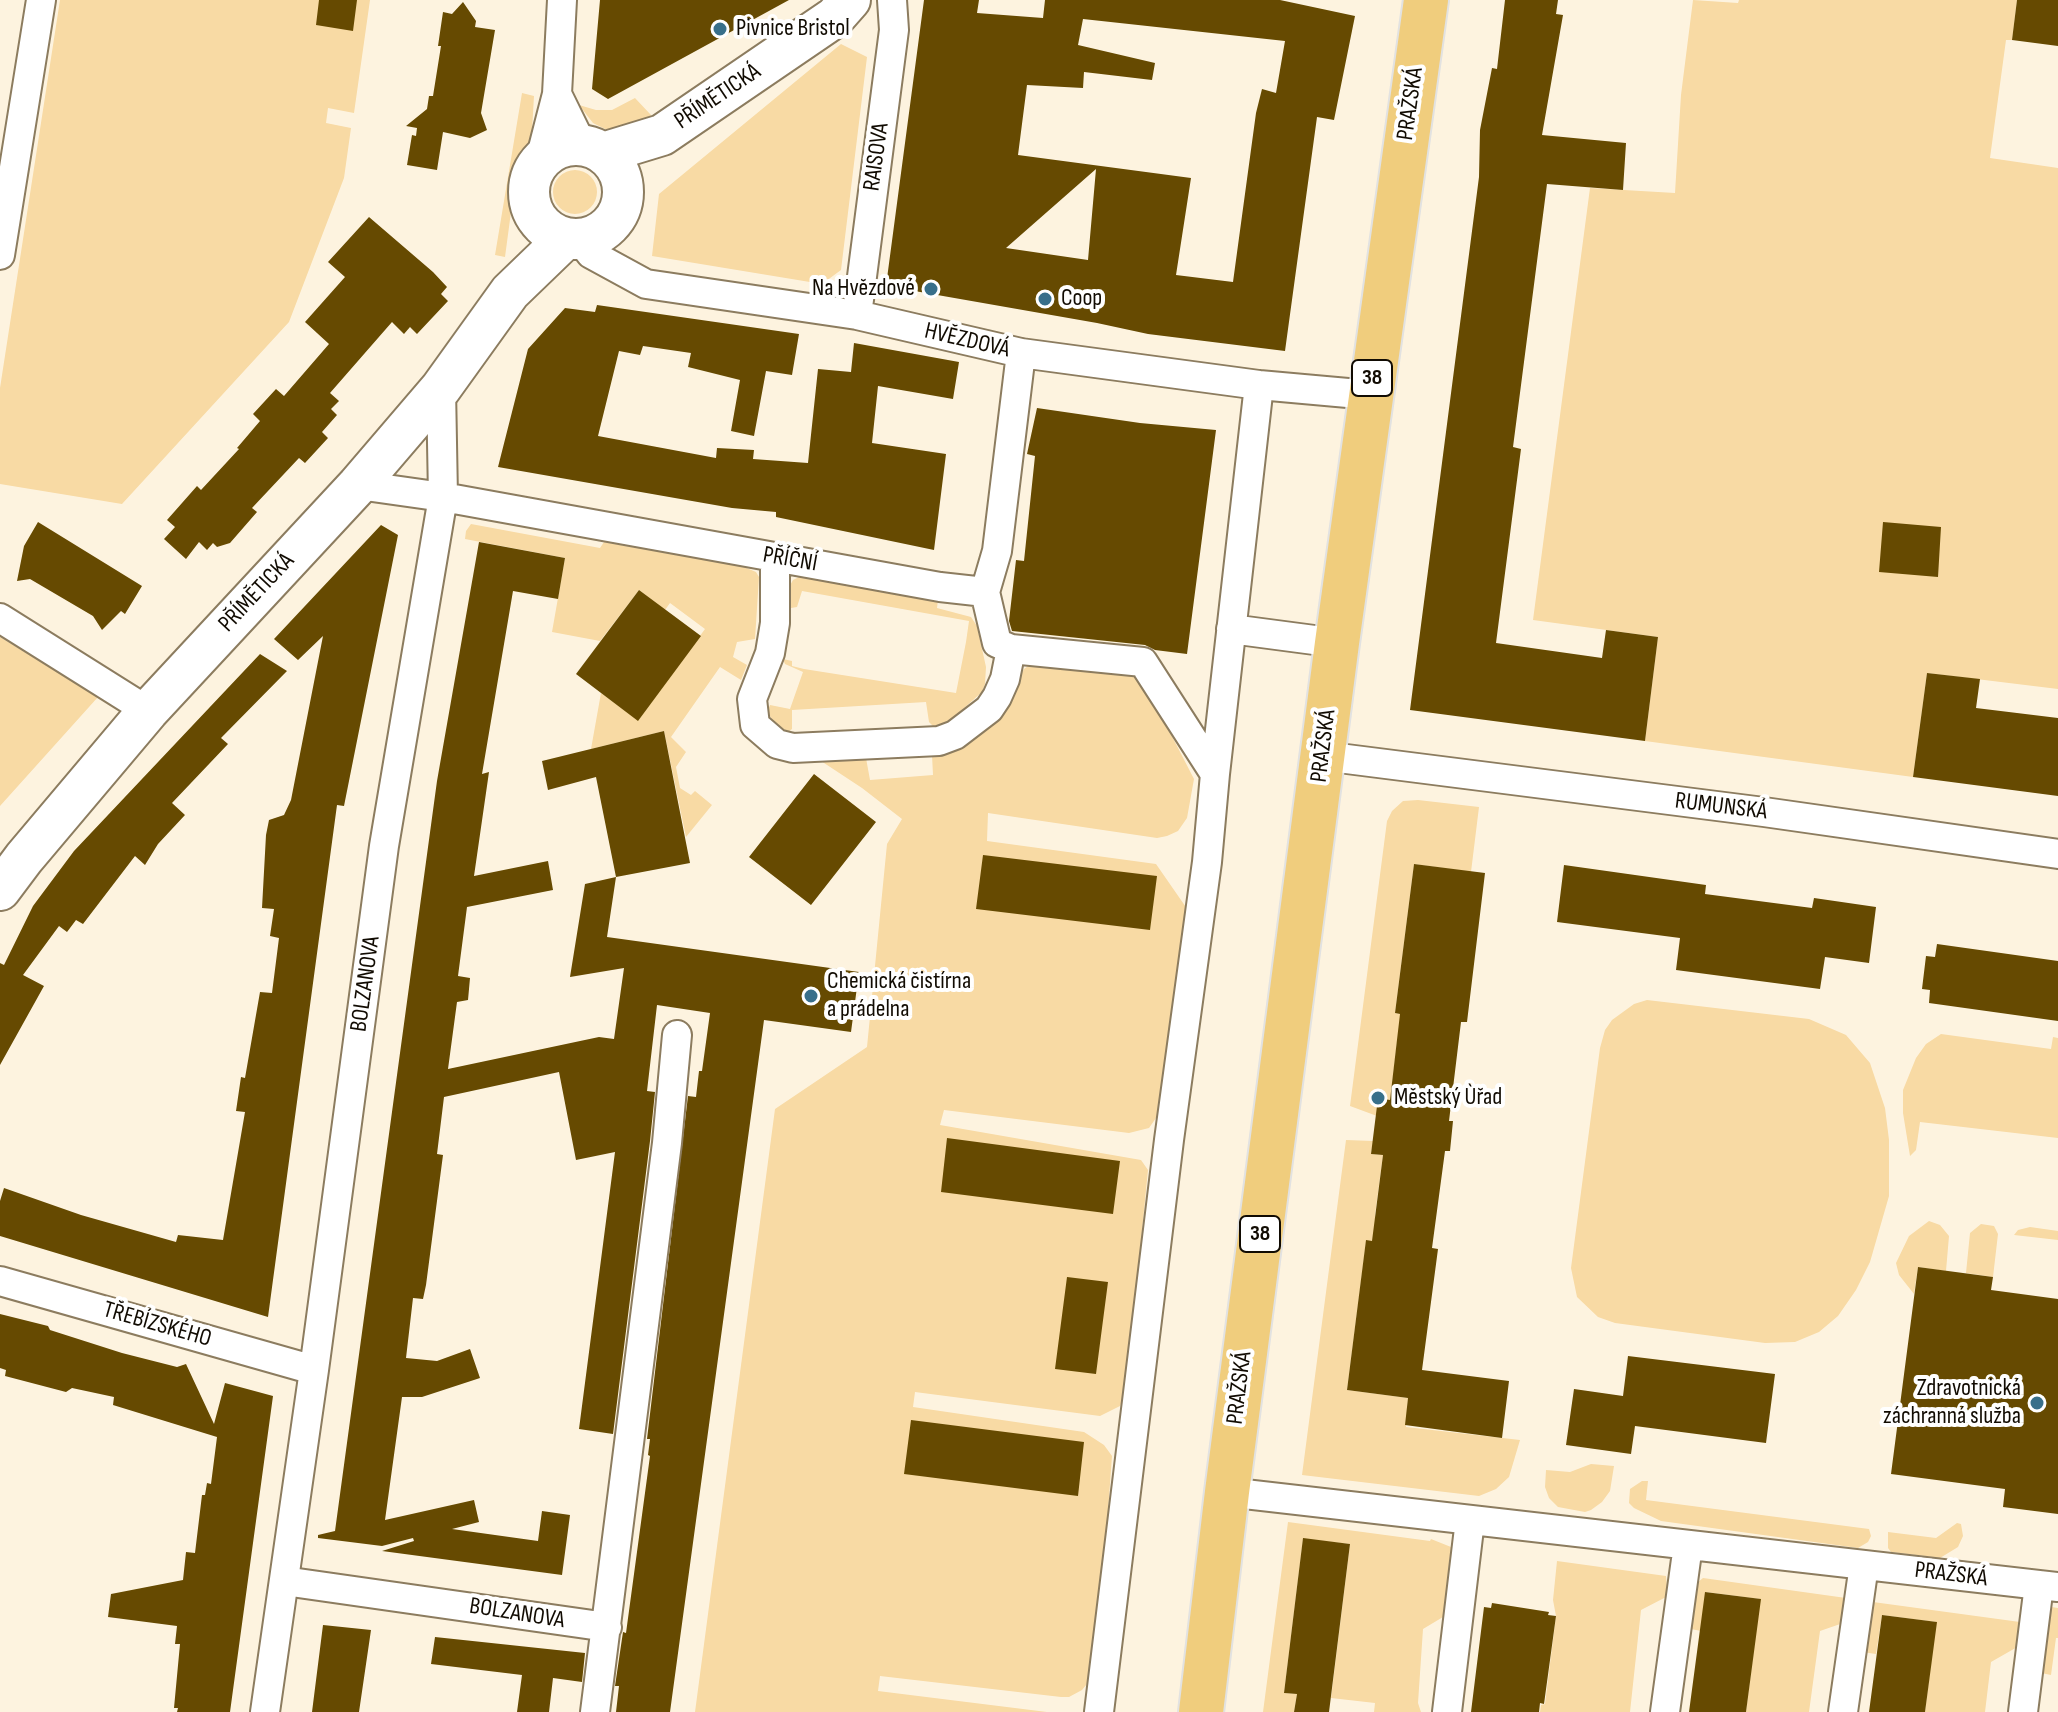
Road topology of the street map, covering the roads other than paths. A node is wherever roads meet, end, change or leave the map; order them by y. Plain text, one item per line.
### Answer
1 (41, 0) edge
2 (562, 0) edge
3 (850, 0) edge
4 (892, 0) edge
5 (1426, 0) edge
6 (557, 94) junction
7 (662, 135) junction
8 (593, 149) junction
9 (540, 160) junction
10 (623, 198) junction
11 (531, 206) junction
12 (573, 239) junction
13 (0, 255) edge
14 (510, 292) junction
15 (857, 315) junction
16 (1021, 353) junction
17 (1259, 385) junction
18 (441, 388) junction
19 (1370, 395) junction
20 (358, 485) junction
21 (443, 497) junction
22 (775, 557) junction
23 (985, 592) junction
24 (0, 618) edge
25 (1231, 629) junction
26 (1337, 643) junction
27 (1011, 649) junction
28 (148, 711) junction
29 (1323, 756) junction
30 (1215, 774) junction
31 (2058, 854) edge
32 (0, 890) edge
33 (677, 1035) dead end
34 (0, 1281) edge
35 (314, 1370) junction
36 (1227, 1492) junction
37 (1470, 1520) junction
38 (1688, 1545) junction
39 (1864, 1565) junction
40 (284, 1581) junction
41 (2048, 1586) edge
42 (607, 1627) junction
43 (265, 1712) edge
44 (595, 1712) edge
45 (1099, 1712) edge
46 (1201, 1712) edge
47 (1447, 1712) edge
48 (1665, 1712) edge
49 (1843, 1712) edge
50 (2023, 1712) edge

1 - 13 street
2 - 6 street
3 - 7 main road, PŘÍMĚTICKÁ
4 - 15 street, RAISOVA
5 - 19 main road, PRAŽSKÁ / 38
6 - 8 street
6 - 9 street
7 - 8 main road, PŘÍMĚTICKÁ
7 - 10 main road, PŘÍMĚTICKÁ
8 - 9 main road
8 - 10 main road
9 - 11 main road
10 - 12 main road
11 - 12 main road
11 - 14 main road, PŘÍMĚTICKÁ
12 - 14 main road, PŘÍMĚTICKÁ
12 - 15 street, HVĚZDOVÁ
14 - 18 main road, PŘÍMĚTICKÁ
15 - 16 street, HVĚZDOVÁ
16 - 17 street, HVĚZDOVÁ
16 - 23 street
17 - 19 street, HVĚZDOVÁ
17 - 25 street
18 - 20 main road, PŘÍMĚTICKÁ
18 - 21 street, BOLZANOVA
19 - 26 main road, PRAŽSKÁ / 38
20 - 21 street, PŘÍČNÍ
20 - 28 main road, PŘÍMĚTICKÁ
21 - 22 street, PŘÍČNÍ
21 - 35 street, BOLZANOVA
22 - 23 street, PŘÍČNÍ
22 - 27 street
23 - 27 street
24 - 28 street
25 - 26 street
25 - 30 street
26 - 29 main road, PRAŽSKÁ / 38
27 - 30 street
28 - 32 main road, PŘÍMĚTICKÁ
29 - 31 street, RUMUNSKÁ
29 - 36 main road, PRAŽSKÁ / 38
30 - 45 street
33 - 42 street
34 - 35 street, TŘEBÍZSKÉHO
35 - 40 street, BOLZANOVA
36 - 37 street, PRAŽSKÁ
36 - 46 main road, PRAŽSKÁ / 38
37 - 38 street, PRAŽSKÁ
37 - 47 street
38 - 39 street, PRAŽSKÁ
38 - 48 street
39 - 41 street, PRAŽSKÁ
39 - 49 street
40 - 42 street, BOLZANOVA
40 - 43 street, BOLZANOVA
41 - 50 street, PRAŽSKÁ
42 - 44 street

